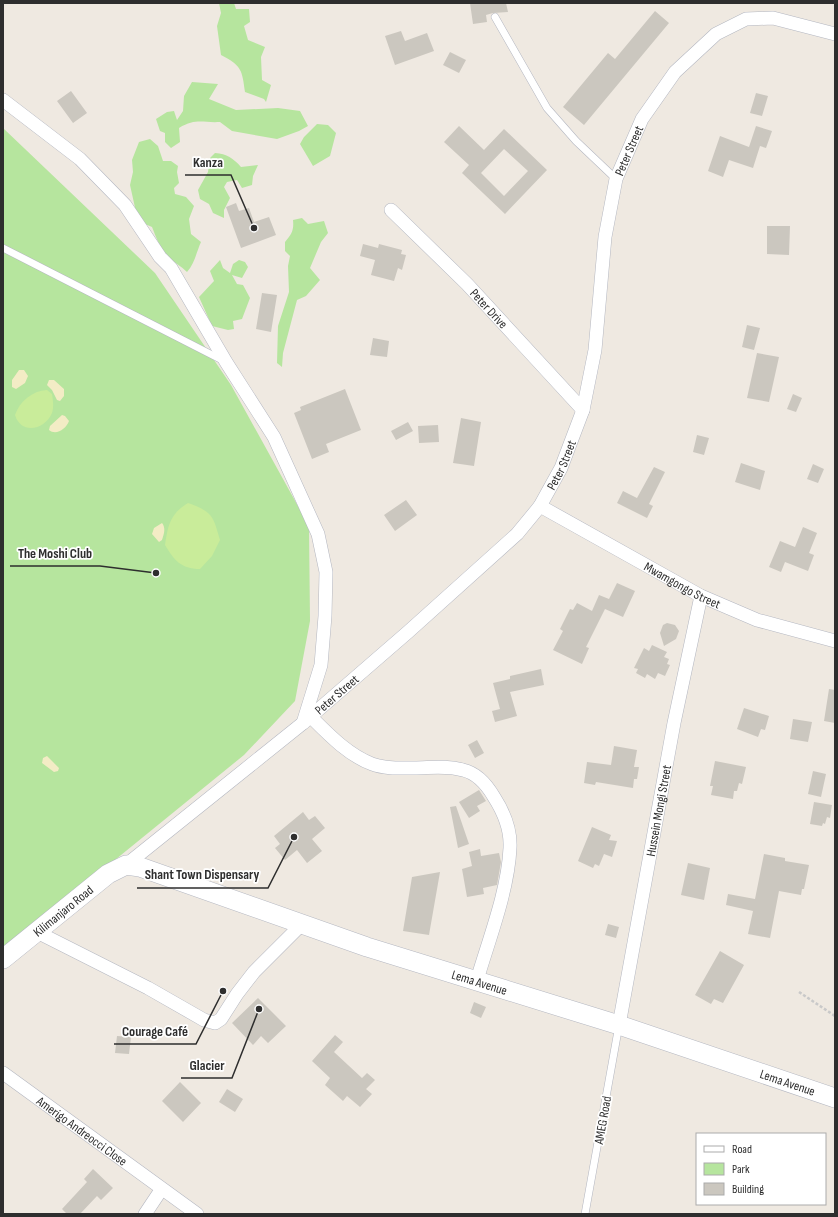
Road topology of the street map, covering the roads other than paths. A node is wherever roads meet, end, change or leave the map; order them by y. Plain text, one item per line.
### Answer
1 (495, 17) dead end
2 (835, 34) edge
3 (3, 100) edge
4 (616, 179) junction
5 (391, 210) dead end
6 (3, 248) edge
7 (226, 362) junction
8 (582, 410) junction
9 (540, 506) junction
10 (701, 596) junction
11 (835, 641) edge
12 (306, 719) junction
13 (126, 865) junction
14 (302, 924) junction
15 (37, 932) junction
16 (3, 959) edge
17 (477, 980) junction
18 (619, 1025) junction
19 (3, 1073) edge
20 (835, 1098) edge
21 (161, 1190) junction
22 (144, 1214) edge
23 (197, 1214) edge
24 (586, 1214) edge

1 - 4 lane
2 - 4 street, Peter Street
3 - 7 street
4 - 8 street, Peter Street
5 - 8 street, Peter Drive
6 - 7 lane
7 - 12 street
8 - 9 street, Peter Street
9 - 10 street, Mwamgongo Street
9 - 12 street, Peter Street
10 - 11 street, Mwamgongo Street
10 - 18 street, Hussein Mongi Street
12 - 13 street, Peter Street
12 - 17 street
13 - 14 main road, Lema Avenue
13 - 15 main road, Kilimanjaro Road
14 - 15 street
14 - 17 main road, Lema Avenue
15 - 16 main road, Kilimanjaro Road
17 - 18 main road, Lema Avenue
18 - 20 main road, Lema Avenue
18 - 24 lane, AMEG Road
19 - 21 street, Amerigo Andreocci Close
21 - 22 street
21 - 23 street, Amerigo Andreocci Close

